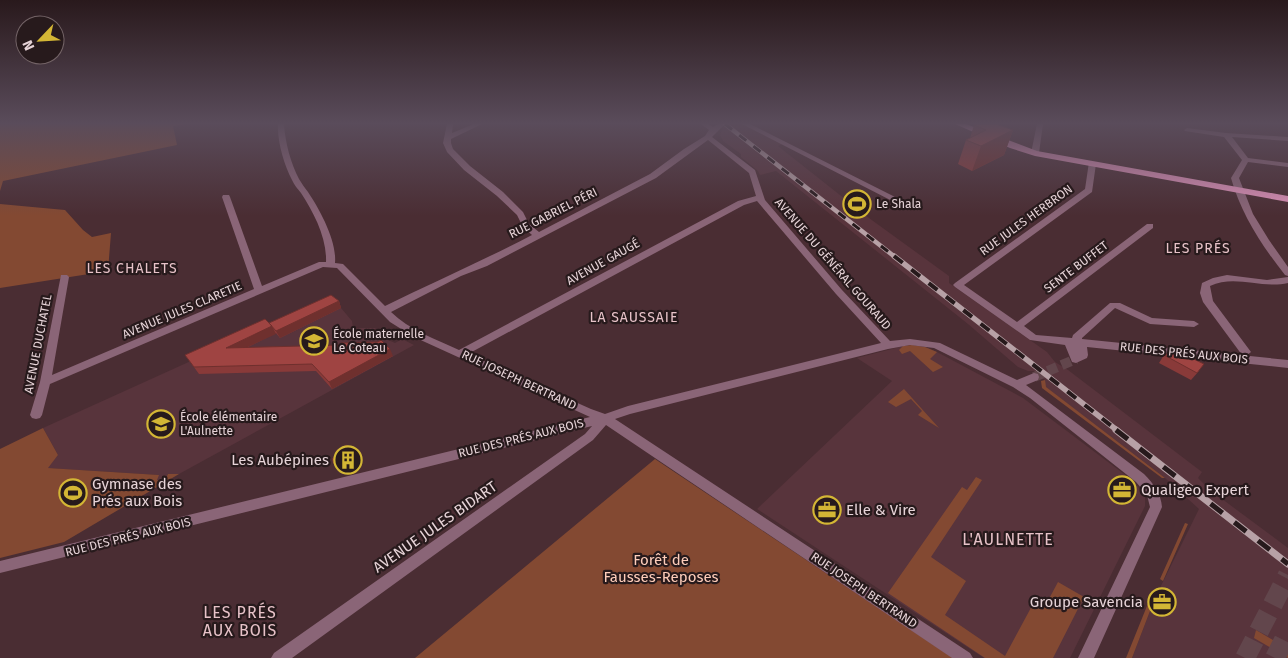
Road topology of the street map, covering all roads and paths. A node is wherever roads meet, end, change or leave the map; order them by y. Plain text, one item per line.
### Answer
1 (286, 155) edge
2 (454, 155) edge
3 (681, 155) edge
4 (733, 155) edge
5 (806, 155) edge
6 (1044, 155) edge
7 (1242, 155) edge
8 (1246, 160) junction
9 (1092, 164) junction
10 (1288, 165) edge
11 (1238, 190) junction
12 (226, 197) dead end
13 (760, 198) junction
14 (1288, 199) edge
15 (903, 203) dead end
16 (1150, 226) dead end
17 (537, 235) junction
18 (330, 264) junction
19 (1288, 273) edge
20 (64, 277) dead end
21 (1288, 280) edge
22 (958, 285) joint
23 (259, 290) junction
24 (384, 311) junction
25 (1194, 324) dead end
26 (1017, 327) junction
27 (1076, 343) junction
28 (888, 345) junction
29 (1246, 352) dead end
30 (461, 353) junction
31 (1288, 364) edge
32 (1034, 377) tunnel mouth
33 (45, 382) junction
34 (1017, 384) junction
35 (36, 415) dead end
36 (605, 418) junction
37 (0, 568) edge
38 (279, 658) edge
39 (965, 658) edge
40 (1086, 658) edge

1 - 18 street
2 - 17 street
3 - 17 street, RUE GABRIEL PÉRI
4 - 13 street, AVENUE DU GÉNÉRAL GOURAUD
5 - 15 street
6 - 9 main road
7 - 8 street
8 - 10 street
8 - 11 street
9 - 11 main road
9 - 22 street, RUE JULES HERBRON
11 - 14 main road
11 - 19 street
12 - 23 street
13 - 28 street, AVENUE DU GÉNÉRAL GOURAUD
13 - 30 street, AVENUE GAUGÉ
16 - 26 street, SENTE BUFFET
17 - 24 street, RUE GABRIEL PÉRI
18 - 23 street, AVENUE JULES CLARETIE
18 - 24 street, RUE JOSEPH BERTRAND
20 - 33 street, AVENUE DUCHATEL
21 - 29 street
22 - 26 street, RUE DES PRÉS AUX BOIS
23 - 33 street, AVENUE JULES CLARETIE
24 - 30 street, RUE JOSEPH BERTRAND
25 - 27 street
26 - 27 street, RUE DES PRÉS AUX BOIS
27 - 31 street, RUE DES PRÉS AUX BOIS
28 - 34 street, RUE DES PRÉS AUX BOIS
28 - 36 street, RUE DES PRÉS AUX BOIS
30 - 36 street, RUE JOSEPH BERTRAND
32 - 34 street
33 - 35 street, AVENUE DUCHATEL
34 - 40 street, RUE DES PRÉS AUX BOIS
36 - 37 street, RUE DES PRÉS AUX BOIS
36 - 38 street, AVENUE JULES BIDART
36 - 39 street, RUE JOSEPH BERTRAND

